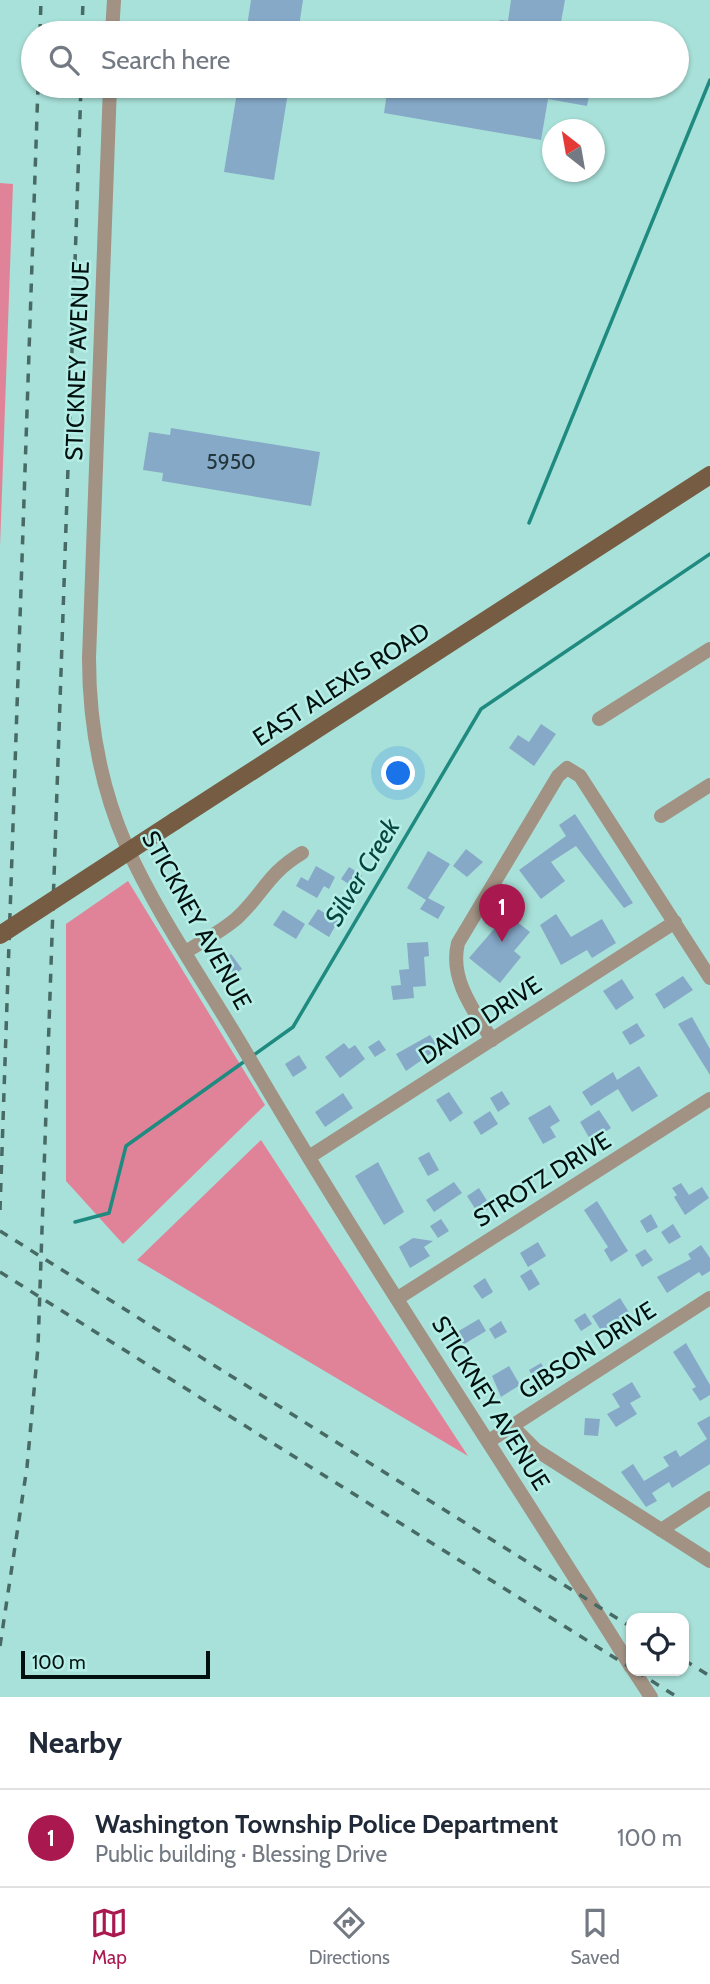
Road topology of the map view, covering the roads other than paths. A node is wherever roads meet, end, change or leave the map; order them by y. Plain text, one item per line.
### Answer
1 (114, 0) edge
2 (113, 21) edge
3 (110, 98) edge
4 (710, 475) edge
5 (710, 649) edge
6 (599, 719) dead end
7 (710, 785) edge
8 (661, 816) dead end
9 (302, 853) dead end
10 (675, 922) junction
11 (0, 935) edge
12 (187, 951) junction
13 (710, 978) edge
14 (492, 1040) junction
15 (710, 1099) edge
16 (309, 1157) junction
17 (398, 1298) junction
18 (710, 1298) edge
19 (512, 1426) junction
20 (489, 1441) junction
21 (710, 1498) edge
22 (661, 1530) junction
23 (710, 1561) edge
24 (626, 1658) edge
25 (638, 1676) edge
26 (651, 1697) edge

1 - 2 street
3 - 12 street, STICKNEY AVENUE
4 - 11 main road, EAST ALEXIS ROAD, bridge
5 - 6 street
7 - 8 street
9 - 12 street
10 - 13 street
10 - 14 street, DAVID DRIVE
10 - 14 street
12 - 16 street, STICKNEY AVENUE
14 - 16 street, DAVID DRIVE
15 - 17 street, STROTZ DRIVE
16 - 17 street, STICKNEY AVENUE
17 - 20 street, STICKNEY AVENUE
18 - 19 street, GIBSON DRIVE
19 - 20 street, GIBSON DRIVE
19 - 22 street
20 - 24 street, STICKNEY AVENUE
21 - 22 street
22 - 23 street
25 - 26 street, STICKNEY AVENUE

